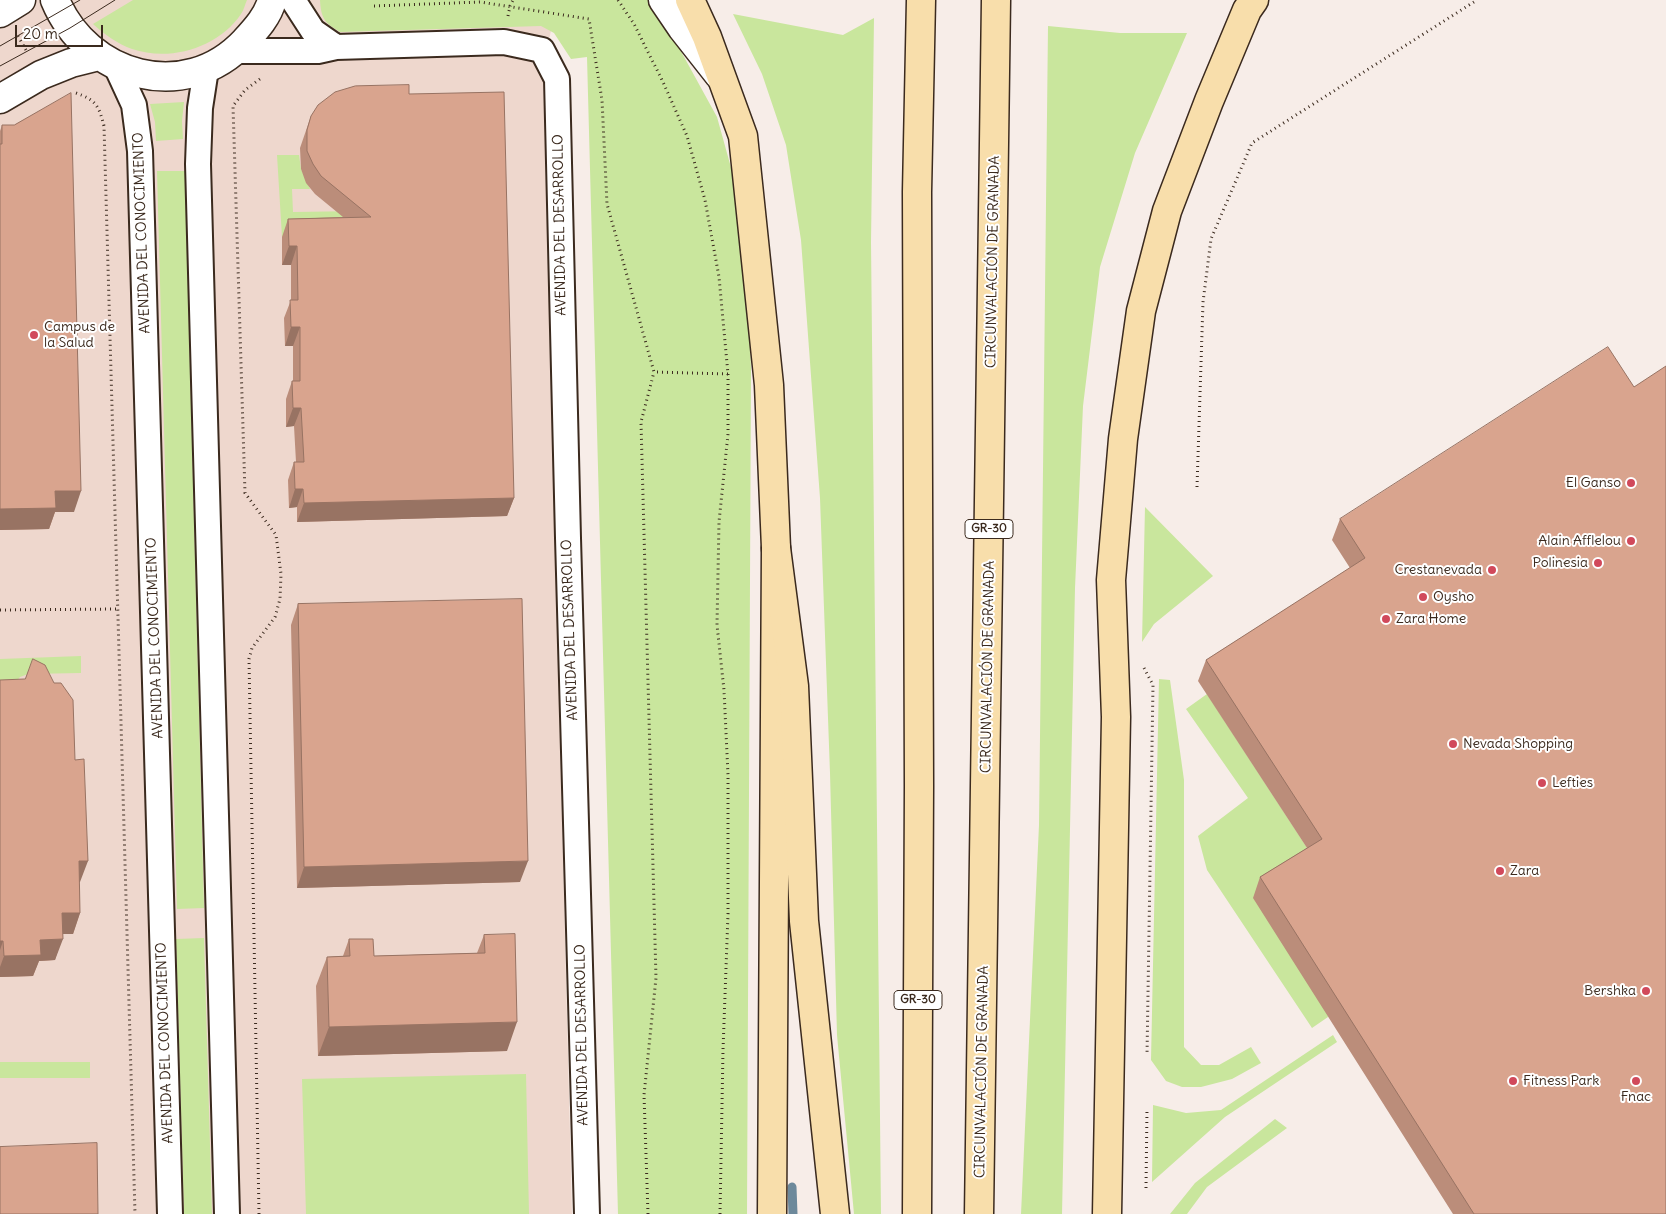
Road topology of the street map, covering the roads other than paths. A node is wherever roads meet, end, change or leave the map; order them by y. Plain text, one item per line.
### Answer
1 (21, 0) edge
2 (55, 0) edge
3 (664, 0) edge
4 (690, 0) edge
5 (921, 0) edge
6 (996, 0) edge
7 (1254, 0) edge
8 (278, 1) edge
9 (0, 13) edge
10 (336, 47) junction
11 (236, 51) junction
12 (108, 61) junction
13 (206, 69) junction
14 (722, 79) junction
15 (0, 99) edge
16 (776, 548) junction
17 (170, 1214) edge
18 (227, 1214) edge
19 (587, 1214) edge
20 (772, 1214) edge
21 (835, 1214) edge
22 (917, 1214) edge
23 (979, 1214) edge
24 (1107, 1214) edge

1 - 9 main road
2 - 12 main road
3 - 14 main road
4 - 14 main road
5 - 22 main road, GR-30
6 - 23 main road, CIRCUNVALACIÓN DE GRANADA / GR-30
7 - 24 main road
8 - 10 street
8 - 11 main road
10 - 11 street
10 - 19 street, AVENIDA DEL DESARROLLO
11 - 13 main road
12 - 13 main road
12 - 15 main road
12 - 17 street, AVENIDA DEL CONOCIMIENTO
13 - 18 street
14 - 16 main road
16 - 20 main road
16 - 21 main road

